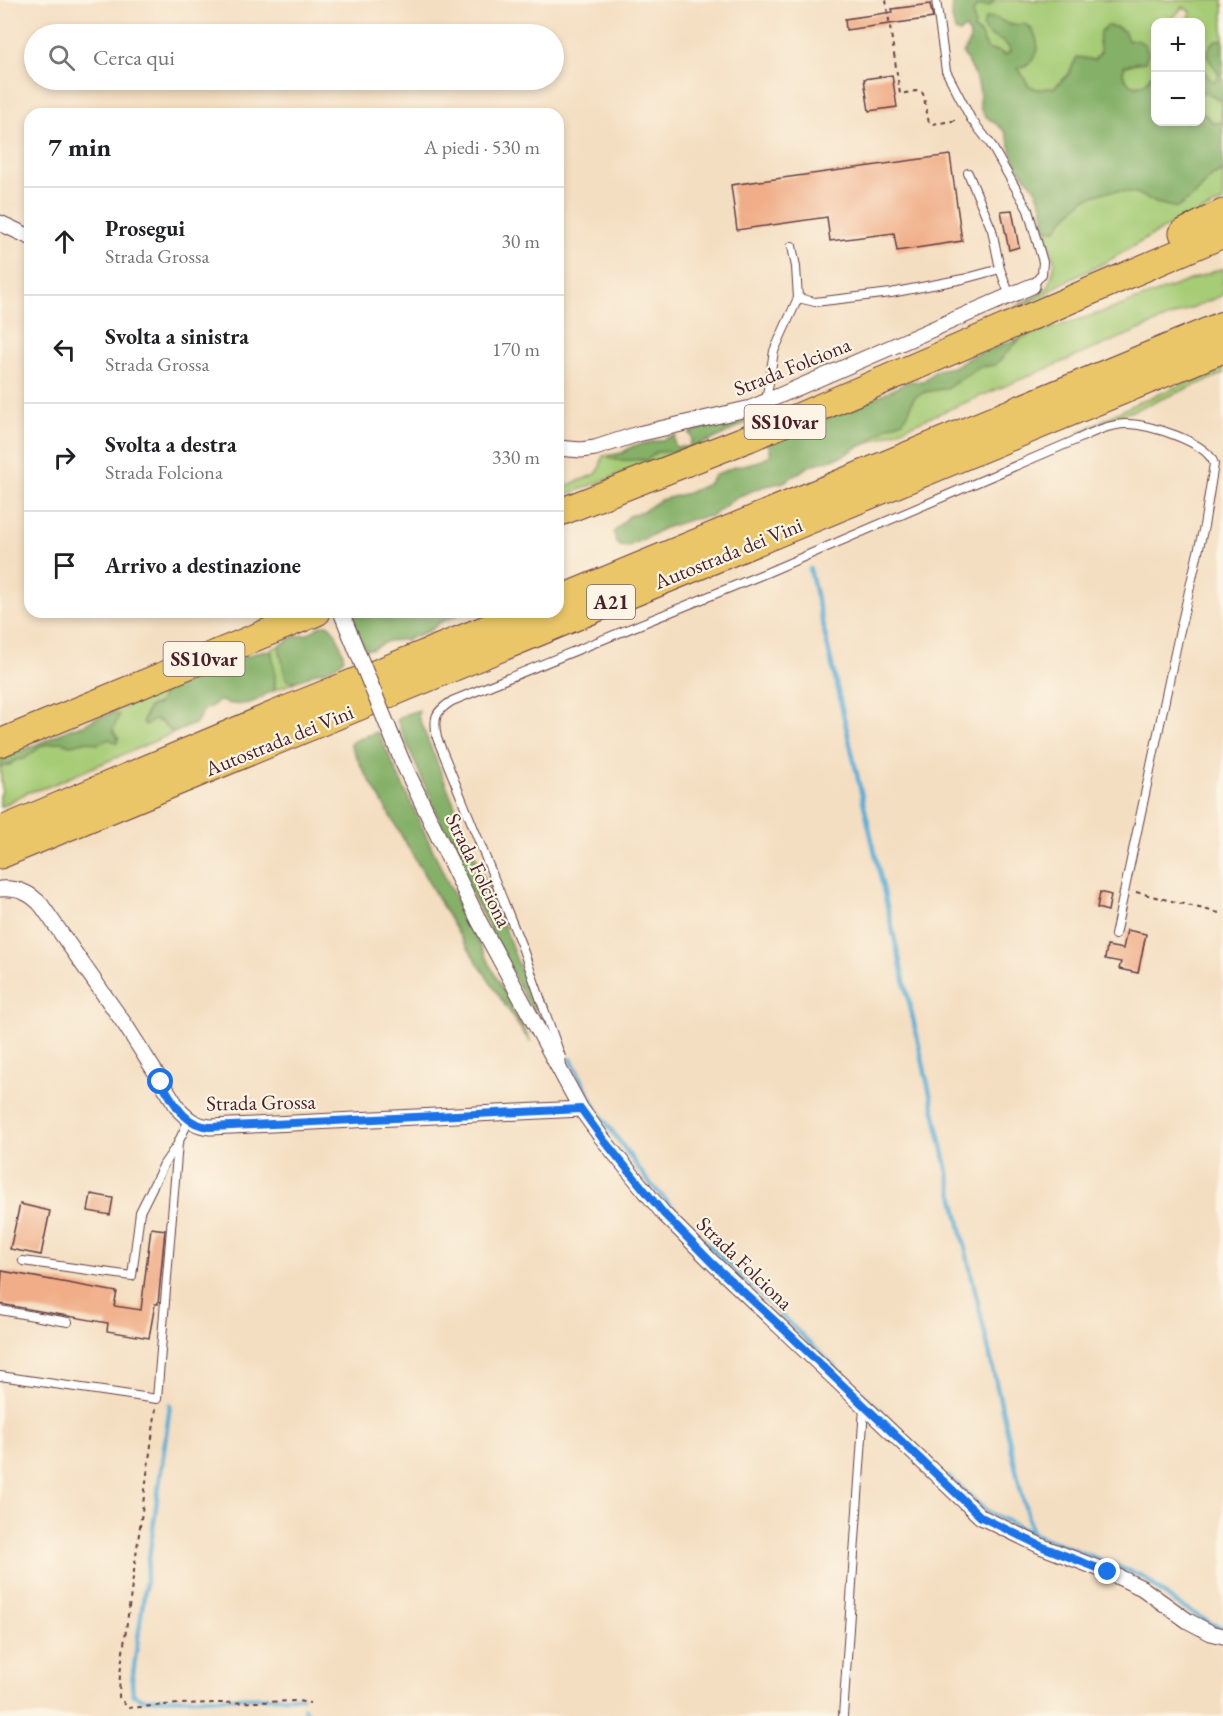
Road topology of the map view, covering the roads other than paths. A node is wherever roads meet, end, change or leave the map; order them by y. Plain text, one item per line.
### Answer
1 (936, 0) edge
2 (968, 173) dead end
3 (1223, 213) edge
4 (0, 223) edge
5 (24, 234) edge
6 (1223, 234) edge
7 (792, 246) dead end
8 (1223, 253) edge
9 (1152, 264) junction
10 (1000, 269) junction
11 (1032, 286) joint
12 (1010, 296) junction
13 (798, 298) junction
14 (1223, 325) edge
15 (1223, 349) edge
16 (766, 403) junction
17 (564, 449) edge
18 (564, 511) edge
19 (564, 598) edge
20 (302, 618) edge
21 (343, 618) edge
22 (513, 618) edge
23 (0, 743) edge
24 (0, 831) edge
25 (0, 855) edge
26 (0, 890) edge
27 (1115, 935) dead end
28 (564, 1079) junction
29 (581, 1109) junction
30 (189, 1120) junction
31 (178, 1143) junction
32 (23, 1261) dead end
33 (0, 1310) edge
34 (68, 1322) dead end
35 (0, 1376) edge
36 (864, 1407) junction
37 (1223, 1636) edge
38 (843, 1716) edge

1 - 11 lane
2 - 10 lane
3 - 9 highway
4 - 5 street
6 - 9 highway, SS10var
7 - 13 lane
8 - 9 highway
9 - 18 highway, SS10var
10 - 12 lane
10 - 13 lane
11 - 12 street, Strada Folciona
12 - 16 street, Strada Folciona
13 - 16 lane
14 - 19 highway, Autostrada dei Vini / A21
15 - 25 highway, Autostrada dei Vini / A21
16 - 17 street, Strada Folciona
20 - 23 highway, SS10var
21 - 28 street, Strada Folciona, bridge
22 - 24 highway, Autostrada dei Vini
26 - 30 street, Strada Grossa
27 - 28 lane
28 - 29 street, Strada Folciona
29 - 30 street, Strada Grossa
29 - 36 street, Strada Folciona
30 - 31 lane
31 - 32 lane
31 - 35 lane
33 - 34 lane
36 - 37 street, Strada Folciona
36 - 38 lane

